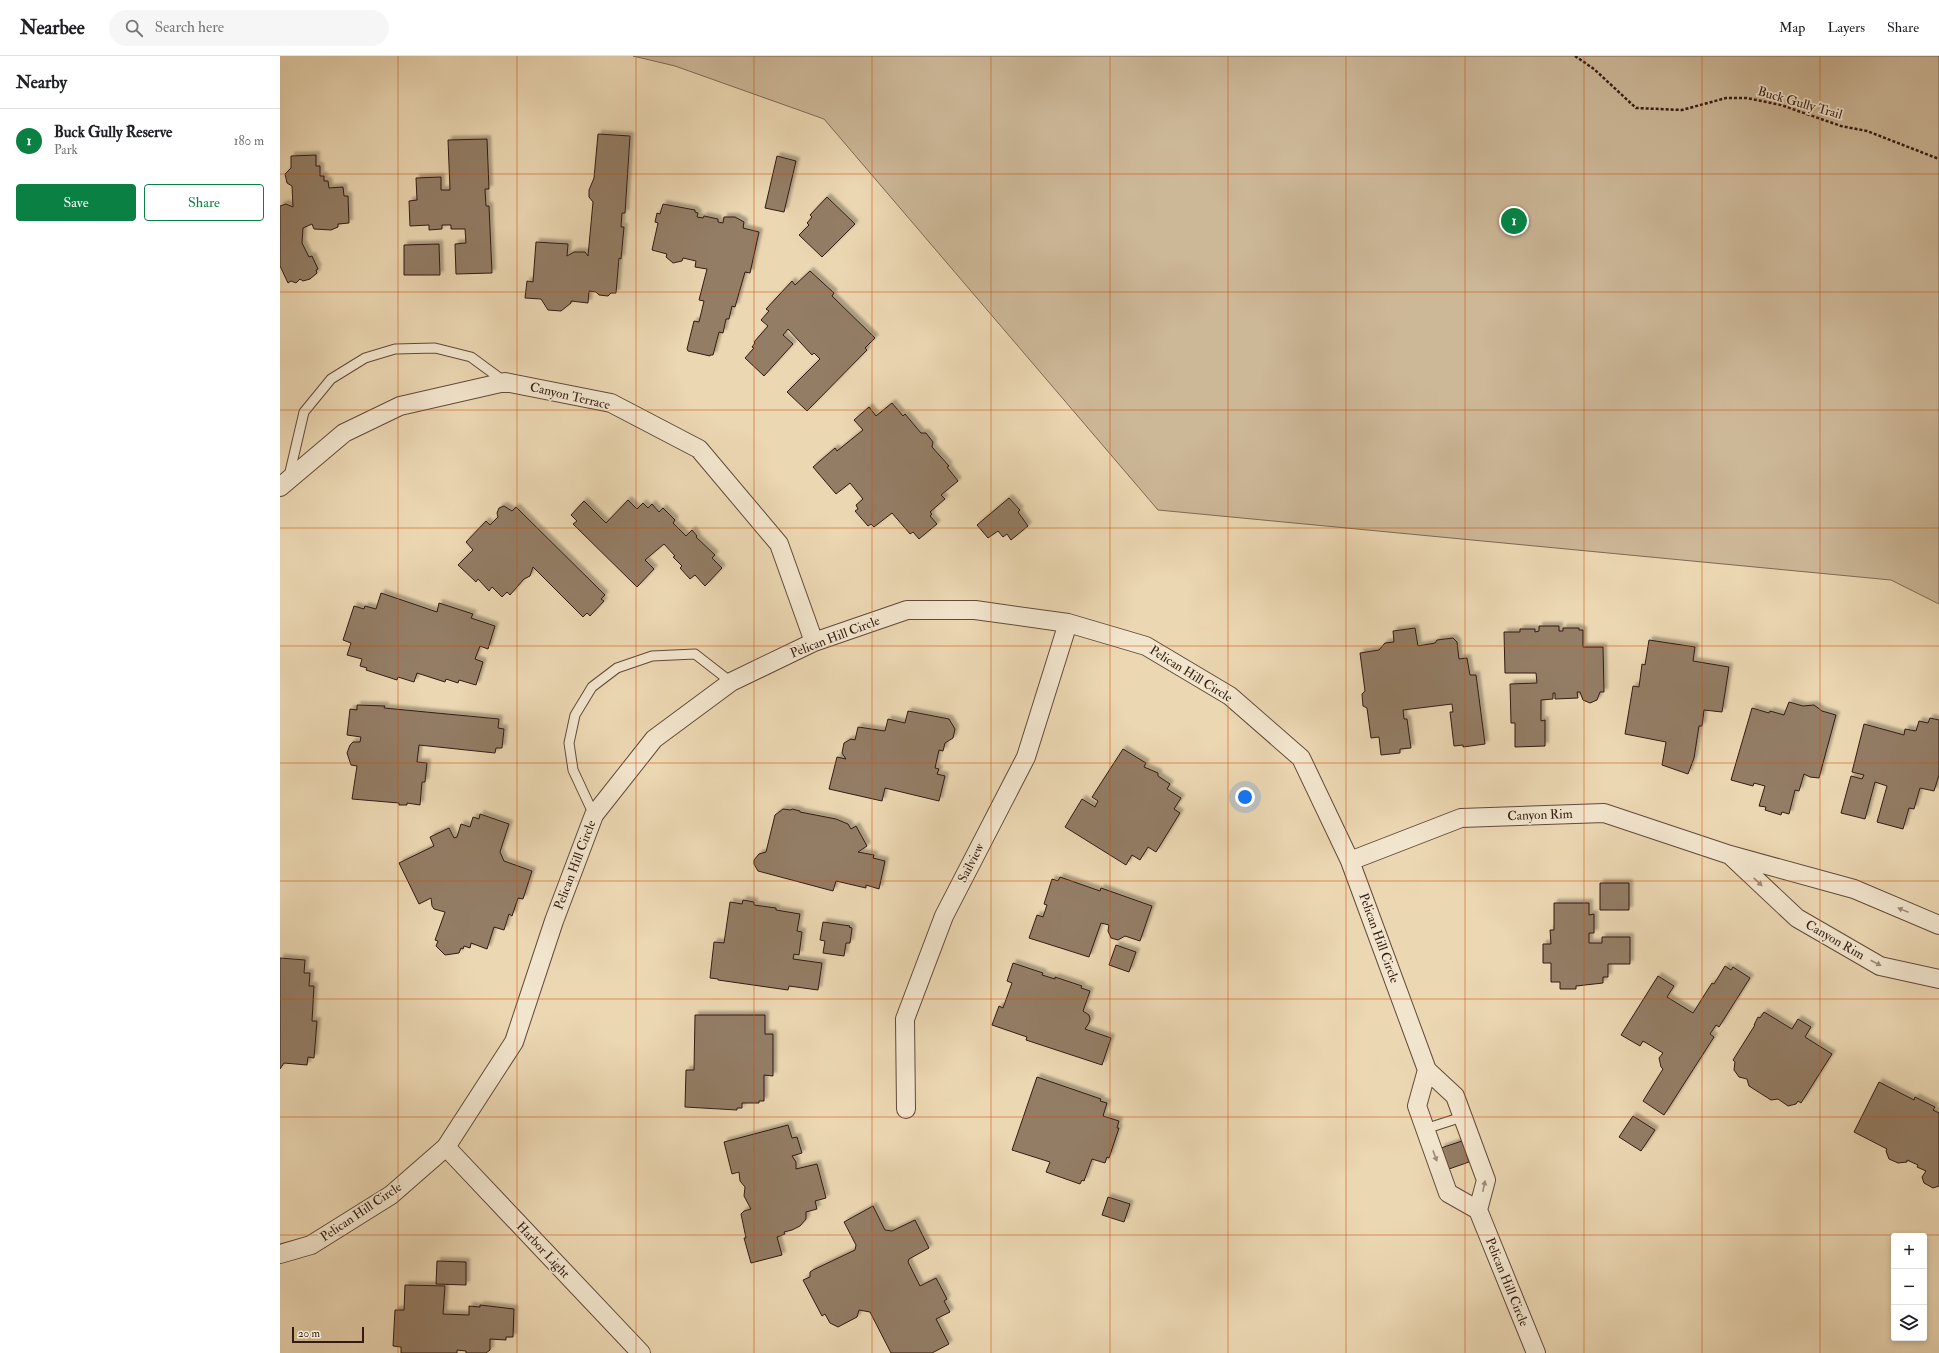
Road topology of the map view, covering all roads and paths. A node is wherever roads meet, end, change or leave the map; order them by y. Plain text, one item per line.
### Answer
1 (1575, 56) edge
2 (1939, 159) edge
3 (505, 382) junction
4 (284, 483) edge
5 (1068, 623) junction
6 (814, 642) junction
7 (731, 682) junction
8 (594, 815) junction
9 (1730, 855) junction
10 (1350, 861) junction
11 (1939, 924) edge
12 (1939, 979) edge
13 (1427, 1070) junction
14 (906, 1109) dead end
15 (1462, 1117) junction
16 (1425, 1129) junction
17 (446, 1147) junction
18 (1478, 1210) junction
19 (280, 1254) edge
20 (641, 1353) edge
21 (1536, 1353) edge

1 - 2 path, Buck Gully Trail
3 - 4 street, Canyon Terrace
3 - 4 lane
3 - 6 street, Canyon Terrace
5 - 6 street, Pelican Hill Circle
5 - 10 street, Pelican Hill Circle
5 - 14 street, Sailview
6 - 7 street, Pelican Hill Circle
7 - 8 street, Pelican Hill Circle
7 - 8 lane
8 - 17 street, Pelican Hill Circle
9 - 10 street, Canyon Rim
11 -> 9 street, Canyon Rim
9 -> 12 street, Canyon Rim
10 - 13 street, Pelican Hill Circle
13 - 15 street, Pelican Hill Circle
13 - 16 street
15 - 16 lane
18 -> 15 street, Pelican Hill Circle
16 -> 18 street
17 - 19 street, Pelican Hill Circle
17 - 20 street, Harbor Light
18 - 21 street, Pelican Hill Circle

